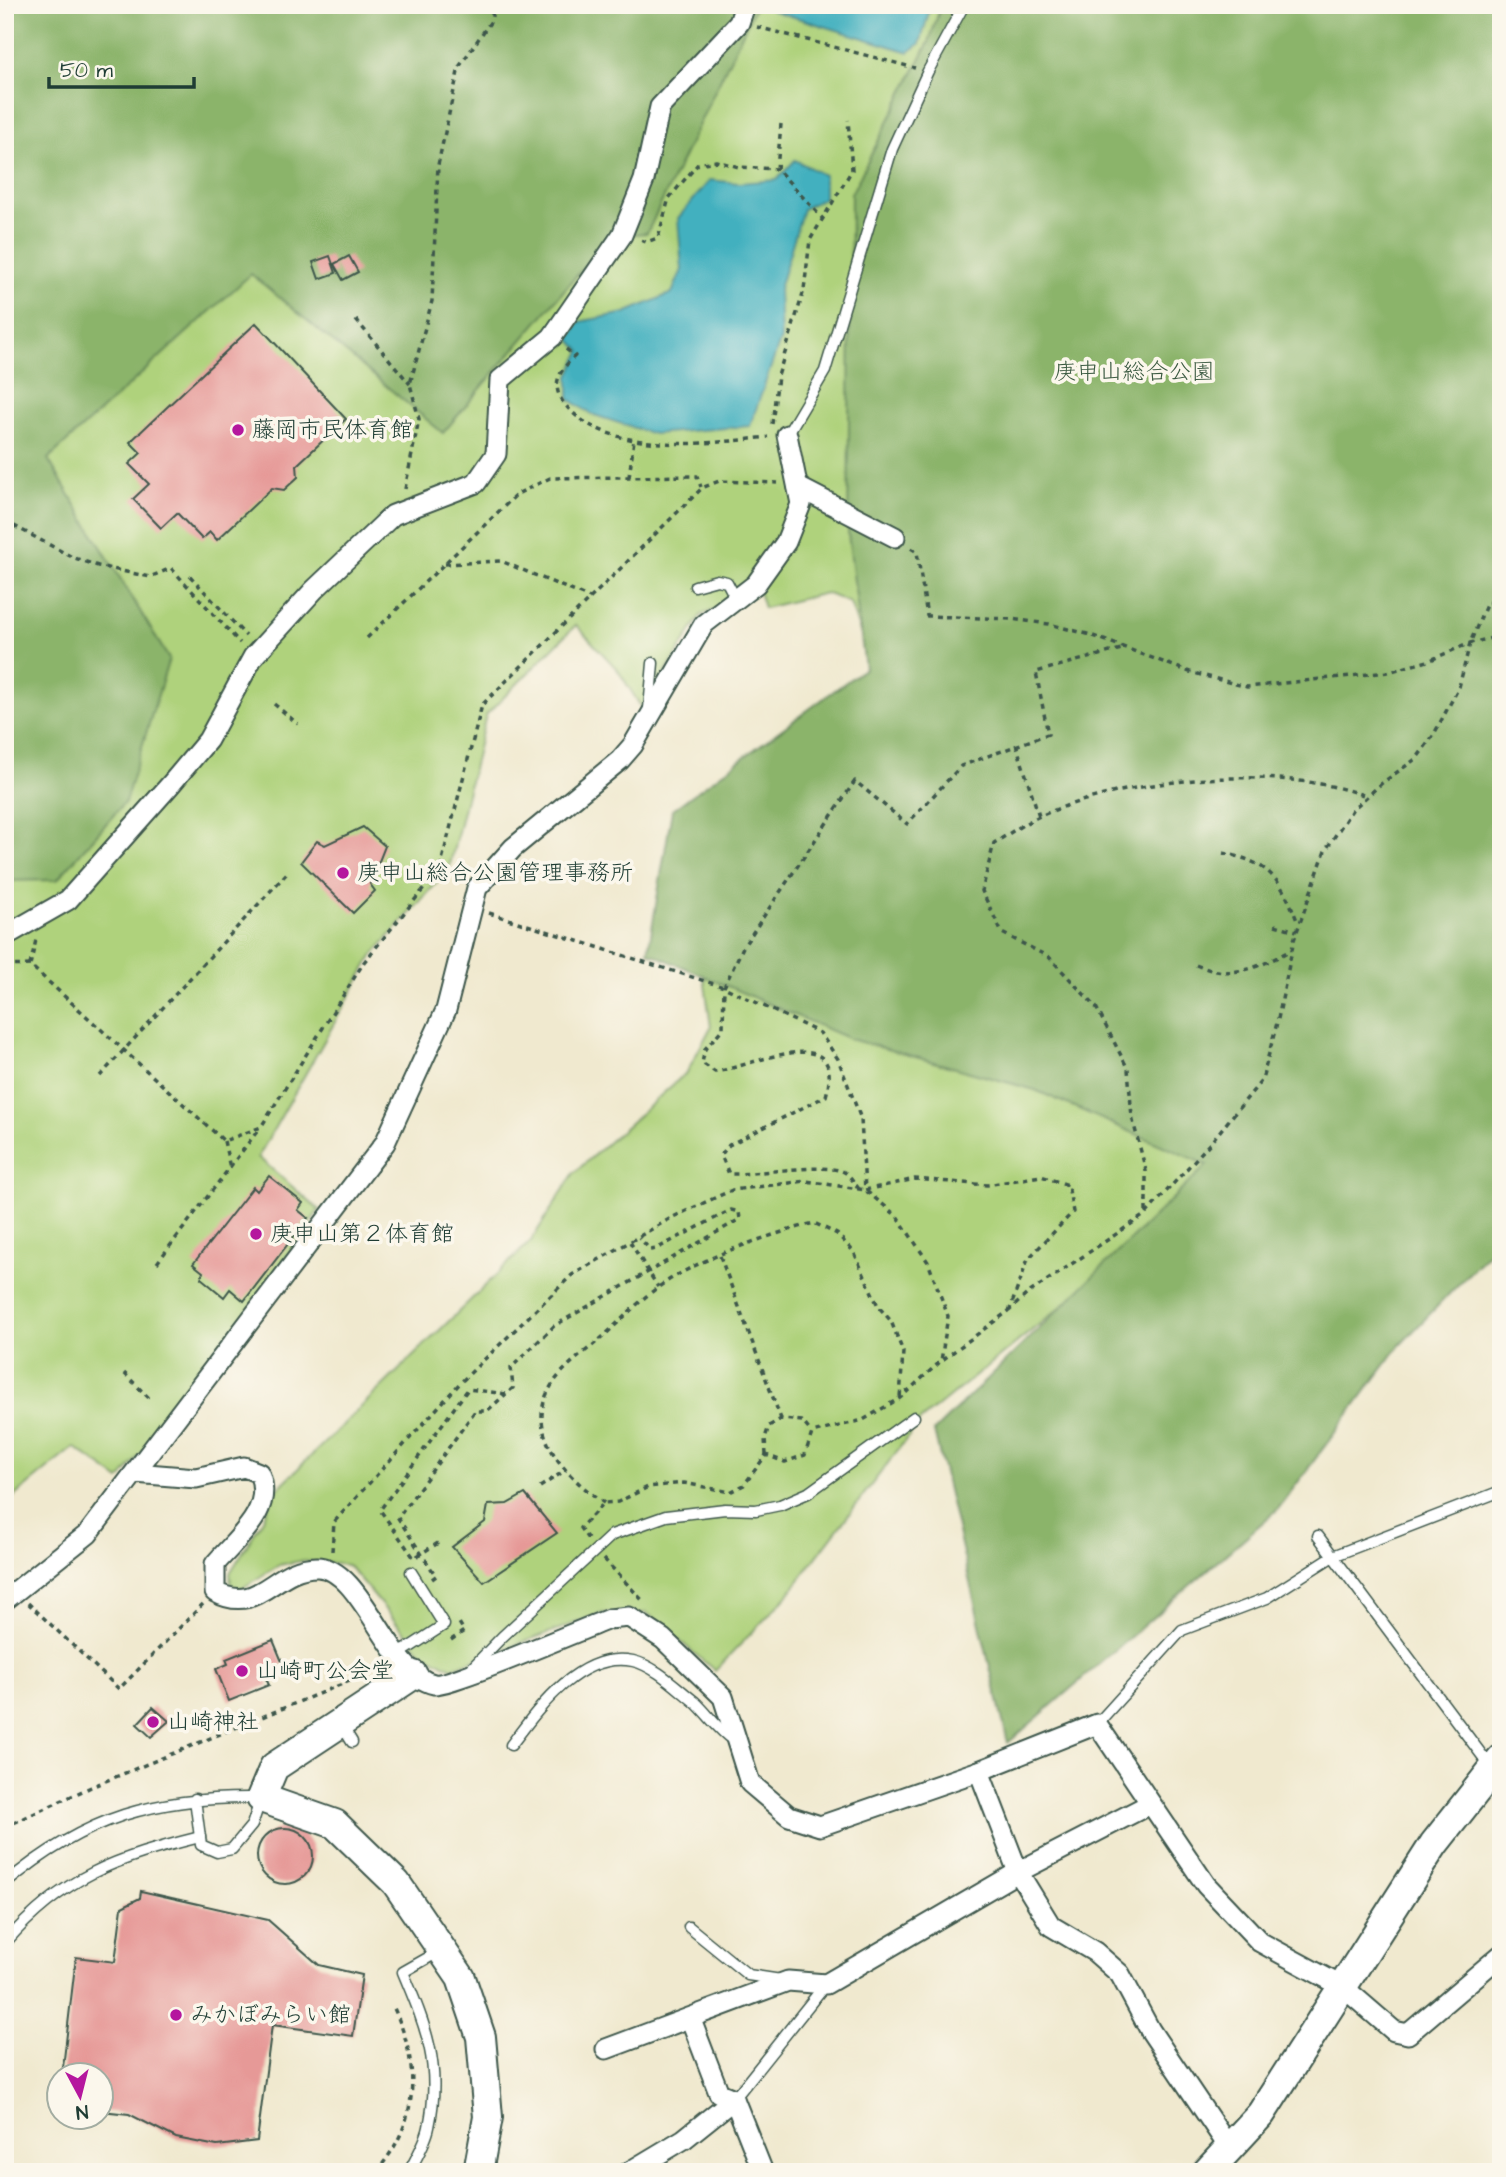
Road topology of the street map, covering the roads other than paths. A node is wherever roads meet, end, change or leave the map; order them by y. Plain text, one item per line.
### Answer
1 (964, 5) edge
2 (742, 14) edge
3 (779, 436) joint
4 (798, 487) junction
5 (895, 537) road end
6 (695, 586) dead end
7 (736, 599) junction
8 (653, 663) dead end
9 (648, 720) junction
10 (5, 936) edge
11 (914, 1417) dead end
12 (135, 1473) junction
13 (1501, 1491) edge
14 (1318, 1536) dead end
15 (1333, 1556) junction
16 (411, 1572) dead end
17 (11, 1596) edge
18 (406, 1665) junction
19 (463, 1678) junction
20 (1097, 1724) junction
21 (739, 1744) junction
22 (511, 1745) dead end
23 (1497, 1764) edge
24 (979, 1771) junction
25 (261, 1798) junction
26 (195, 1799) junction
27 (1150, 1804) junction
28 (200, 1837) junction
29 (1018, 1872) junction
30 (5, 1884) edge
31 (688, 1927) dead end
32 (5, 1942) edge
33 (443, 1949) junction
34 (1501, 1955) edge
35 (788, 1981) junction
36 (826, 1984) junction
37 (1343, 1987) junction
38 (691, 2020) junction
39 (606, 2049) dead end
40 (734, 2099) junction
41 (1220, 2163) edge
42 (409, 2172) edge
43 (478, 2172) edge
44 (629, 2172) edge
45 (763, 2172) edge

1 - 3 lane
2 - 10 street
3 - 4 street
4 - 5 street
4 - 7 street
6 - 7 lane
7 - 9 street
8 - 9 lane
9 - 12 street
11 - 19 lane
12 - 17 street
12 - 18 street
13 - 15 lane
14 - 15 lane
15 - 20 lane
15 - 23 lane
16 - 18 lane
18 - 19 street
18 - 25 street
19 - 21 street
20 - 24 street
20 - 27 street
21 - 22 lane
21 - 24 street
23 - 37 street
24 - 29 street
25 - 26 lane
25 - 28 lane
25 - 33 street
26 - 28 lane
26 - 30 lane
27 - 29 street
27 - 37 street
28 - 32 lane
29 - 36 street
29 - 41 street
31 - 35 lane
33 - 42 lane
33 - 43 street
34 - 37 street
35 - 36 street
35 - 38 street
36 - 40 lane
37 - 41 street
38 - 39 street
38 - 40 street
40 - 44 street
40 - 45 street

